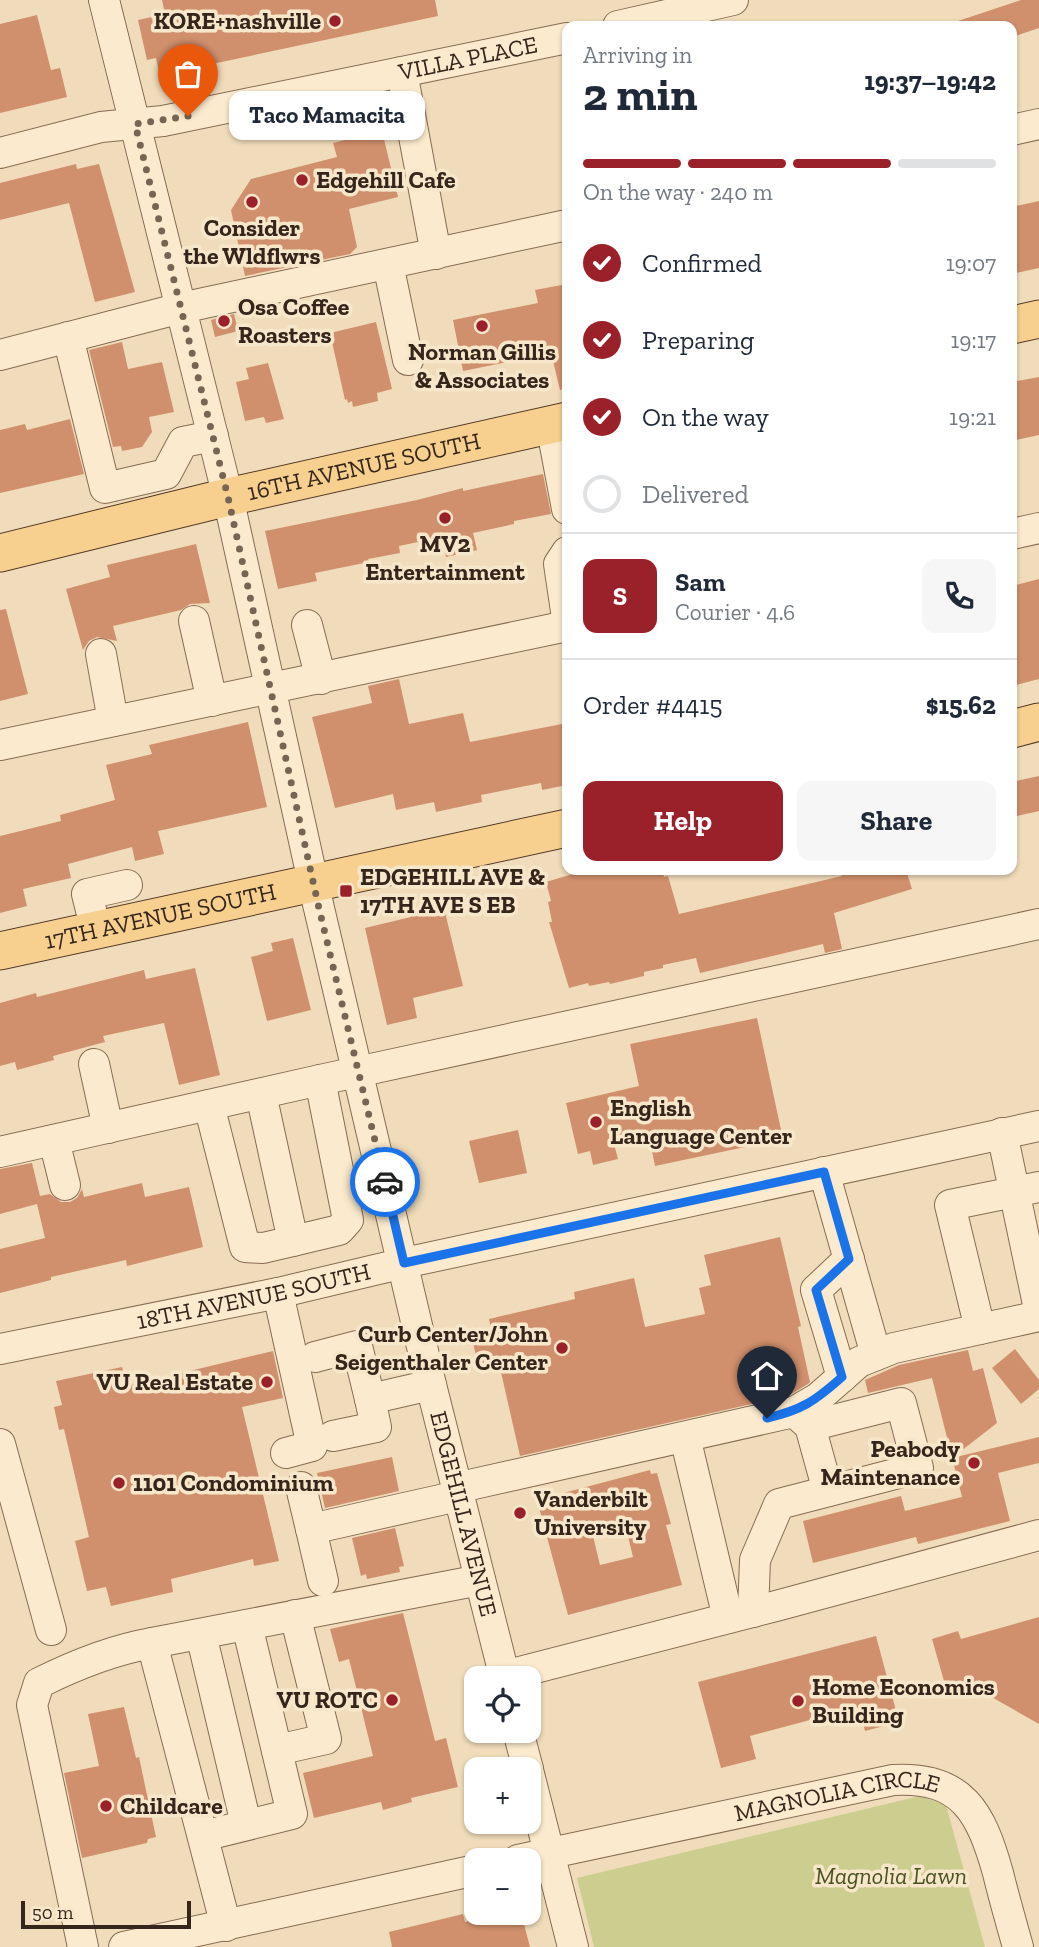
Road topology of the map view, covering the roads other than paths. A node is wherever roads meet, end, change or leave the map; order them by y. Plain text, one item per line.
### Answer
1 (104, 0) edge
2 (733, 0) edge
3 (640, 21) edge
4 (562, 39) edge
5 (402, 72) junction
6 (135, 124) junction
7 (1039, 124) edge
8 (1017, 129) edge
9 (0, 153) edge
10 (562, 226) edge
11 (436, 254) junction
12 (388, 264) junction
13 (181, 308) junction
14 (1039, 319) edge
15 (1017, 324) edge
16 (68, 337) junction
17 (0, 355) edge
18 (408, 360) dead end
19 (559, 422) edge
20 (213, 436) junction
21 (562, 455) edge
22 (166, 474) junction
23 (124, 484) junction
24 (228, 497) junction
25 (174, 510) junction
26 (132, 520) junction
27 (1039, 528) edge
28 (1017, 533) edge
29 (0, 553) edge
30 (562, 560) edge
31 (562, 584) edge
32 (194, 621) dead end
33 (307, 625) dead end
34 (562, 627) edge
35 (101, 654) dead end
36 (321, 678) junction
37 (271, 690) junction
38 (212, 701) junction
39 (113, 721) junction
40 (1039, 722) edge
41 (1017, 728) edge
42 (0, 745) edge
43 (562, 829) edge
44 (314, 884) junction
45 (127, 885) dead end
46 (1039, 924) edge
47 (96, 930) junction
48 (0, 951) edge
49 (94, 1064) dead end
50 (359, 1073) junction
51 (320, 1080) junction
52 (261, 1094) junction
53 (209, 1105) junction
54 (1039, 1126) edge
55 (108, 1128) junction
56 (1002, 1133) junction
57 (54, 1140) junction
58 (0, 1152) edge
59 (824, 1172) junction
60 (65, 1185) dead end
61 (1027, 1190) edge
62 (293, 1241) junction
63 (849, 1259) junction
64 (404, 1263) junction
65 (278, 1293) junction
66 (1039, 1309) edge
67 (1039, 1316) edge
68 (980, 1329) junction
69 (0, 1349) edge
70 (876, 1355) junction
71 (315, 1357) dead end
72 (842, 1377) junction
73 (431, 1385) junction
74 (370, 1399) junction
75 (808, 1412) junction
76 (333, 1436) dead end
77 (685, 1437) junction
78 (0, 1444) edge
79 (286, 1453) dead end
80 (301, 1488) dead end
81 (828, 1491) junction
82 (457, 1492) junction
83 (311, 1529) junction
84 (1039, 1535) edge
85 (480, 1580) junction
86 (323, 1581) dead end
87 (295, 1615) junction
88 (741, 1615) junction
89 (247, 1625) junction
90 (51, 1630) dead end
91 (201, 1634) junction
92 (152, 1643) junction
93 (502, 1666) edge
94 (541, 1668) edge
95 (277, 1750) junction
96 (541, 1819) edge
97 (246, 1824) junction
98 (203, 1836) junction
99 (550, 1853) junction
100 (541, 1855) edge
101 (464, 1873) edge
102 (226, 1926) junction
103 (83, 1947) edge
104 (124, 1947) edge
105 (573, 1947) edge
106 (1018, 1947) edge

1 - 6 street, EDGEHILL AVENUE
2 - 3 street
4 - 5 street, VILLA PLACE
5 - 6 street, VILLA PLACE
5 - 11 street
6 - 9 street, VILLA PLACE
6 - 13 street, EDGEHILL AVENUE
7 - 8 street
10 - 11 street
11 - 12 street
12 - 13 street
12 - 18 street
13 - 16 street
13 - 20 street, EDGEHILL AVENUE
14 - 15 main road
16 - 17 street
16 - 23 street
19 - 21 street
19 - 24 main road, 16TH AVENUE SOUTH
20 - 22 street
20 - 24 street, EDGEHILL AVENUE
22 - 23 street
22 - 25 street
23 - 26 street
24 - 25 main road, 16TH AVENUE SOUTH
24 - 37 street, EDGEHILL AVENUE
25 - 26 main road, 16TH AVENUE SOUTH
26 - 29 main road, 16TH AVENUE SOUTH
27 - 28 street
30 - 31 street
32 - 38 street
33 - 36 street
34 - 36 street
35 - 39 street
36 - 37 street
37 - 38 street
37 - 44 street, EDGEHILL AVENUE
38 - 39 street
39 - 42 street
40 - 41 main road
43 - 44 main road, 17TH AVENUE SOUTH
44 - 47 main road, 17TH AVENUE SOUTH
44 - 50 street, EDGEHILL AVENUE
45 - 47 street
46 - 50 street
47 - 48 main road, 17TH AVENUE SOUTH
49 - 55 street
50 - 51 street
50 - 64 street, EDGEHILL AVENUE
51 - 52 street
51 - 62 street
52 - 53 street
52 - 62 street
53 - 55 street
53 - 62 street
54 - 56 street, 18TH AVENUE SOUTH
55 - 57 street
56 - 59 street, 18TH AVENUE SOUTH
56 - 61 street
57 - 58 street
57 - 60 street
59 - 63 street
59 - 64 street, 18TH AVENUE SOUTH
61 - 66 street
61 - 68 street
63 - 70 street
63 - 72 street
64 - 65 street, 18TH AVENUE SOUTH
64 - 73 street, EDGEHILL AVENUE
65 - 69 street, 18TH AVENUE SOUTH
65 - 79 street
67 - 68 street
68 - 70 street
70 - 72 street
71 - 74 street
72 - 75 street
73 - 74 street
73 - 82 street, EDGEHILL AVENUE
74 - 76 street
75 - 77 street
75 - 81 street
75 - 81 street
77 - 82 street
77 - 88 street
78 - 90 street
80 - 83 street
81 - 88 street
82 - 83 street
82 - 85 street, EDGEHILL AVENUE
83 - 86 street
84 - 88 street
85 - 87 street
85 - 93 street, EDGEHILL AVENUE
87 - 89 street
87 - 95 street
88 - 94 street
89 - 91 street
89 - 95 street
91 - 92 street
91 - 97 street
92 - 98 street
92 - 103 street
95 - 97 street
96 - 99 street
97 - 98 street
98 - 102 street
99 - 100 street, MAGNOLIA CIRCLE
99 - 105 street
99 - 106 street, MAGNOLIA CIRCLE
101 - 102 street
102 - 104 street

